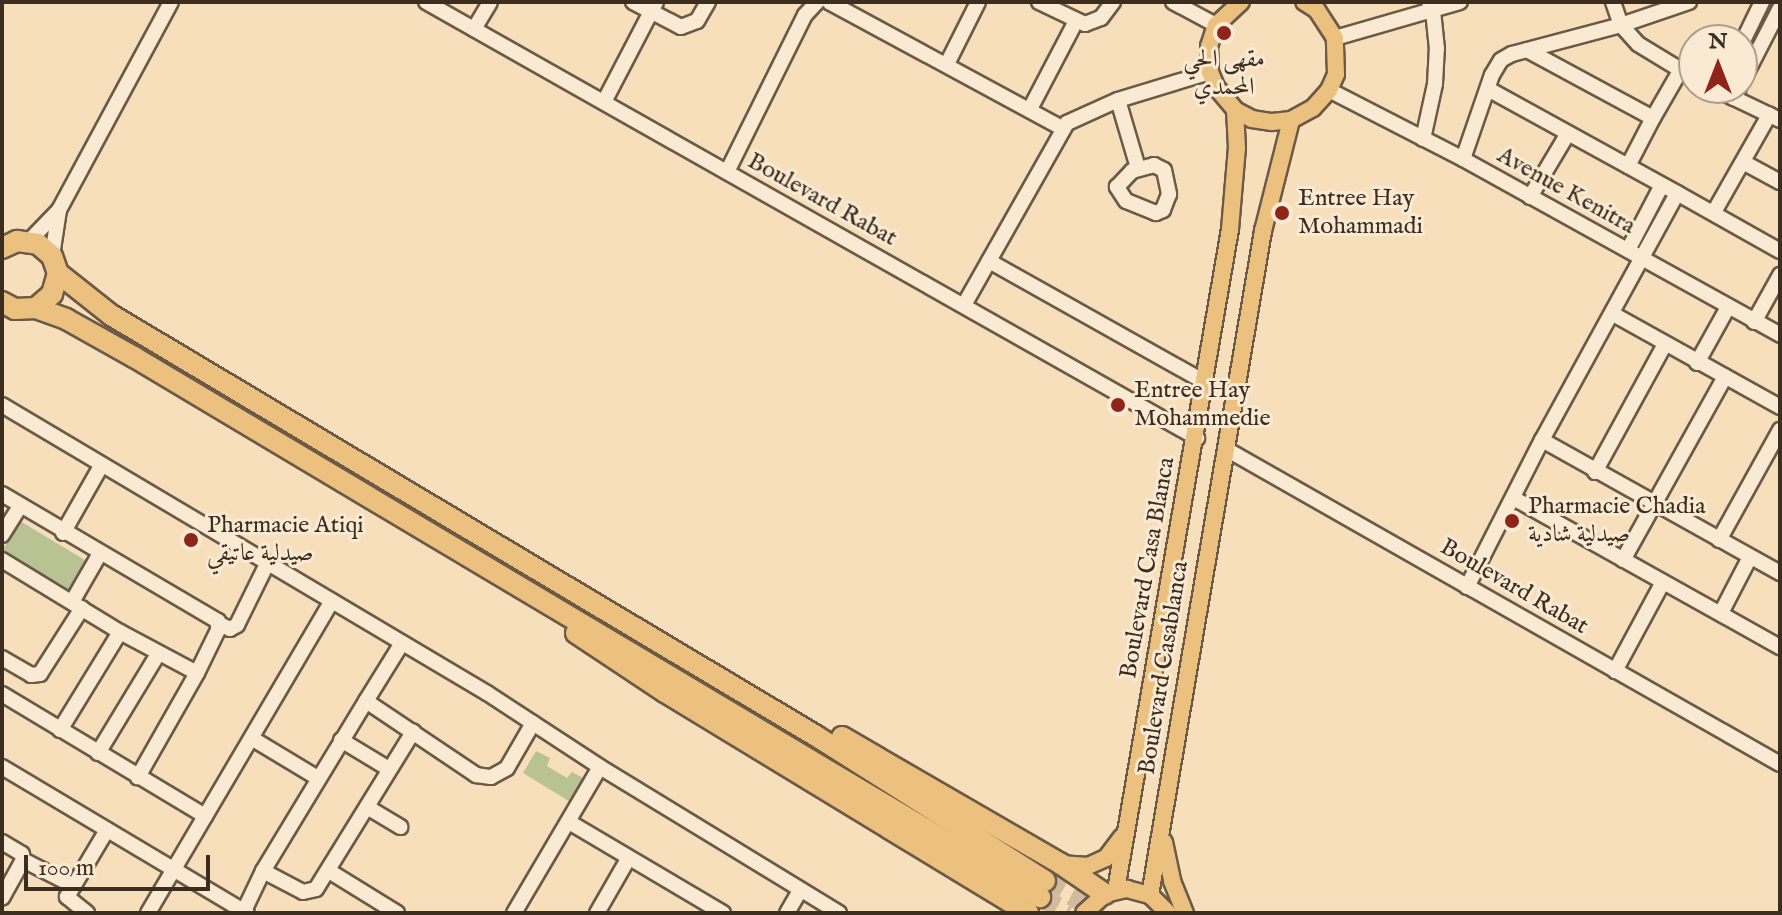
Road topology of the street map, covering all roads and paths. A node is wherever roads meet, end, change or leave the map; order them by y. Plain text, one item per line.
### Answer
1 (171, 2) edge
2 (426, 2) edge
3 (490, 2) edge
4 (633, 2) edge
5 (708, 2) edge
6 (814, 2) edge
7 (829, 2) edge
8 (978, 2) edge
9 (1039, 2) edge
10 (1113, 2) edge
11 (1173, 2) edge
12 (1241, 2) edge
13 (1460, 2) edge
14 (1613, 2) edge
15 (1689, 2) edge
16 (1762, 2) edge
17 (1311, 5) edge
18 (1431, 6) edge
19 (654, 7) edge
20 (1780, 8) edge
21 (1072, 20) junction
22 (1751, 24) edge
23 (1216, 25) junction
24 (1621, 25) junction
25 (474, 29) junction
26 (1335, 38) junction
27 (1527, 50) junction
28 (1758, 51) edge
29 (947, 64) junction
30 (1678, 68) edge
31 (1210, 72) junction
32 (1678, 86) edge
33 (1488, 89) junction
34 (1329, 90) junction
35 (1118, 100) junction
36 (604, 102) junction
37 (1754, 104) edge
38 (1030, 109) junction
39 (1235, 110) junction
40 (1775, 117) edge
41 (1653, 118) junction
42 (1291, 120) junction
43 (1062, 128) junction
44 (1567, 135) junction
45 (1423, 139) junction
46 (1463, 159) junction
47 (1743, 162) junction
48 (1628, 166) junction
49 (1138, 168) dead end
50 (727, 172) junction
51 (1780, 182) edge
52 (1662, 185) junction
53 (1677, 193) junction
54 (1530, 197) junction
55 (59, 210) junction
56 (1714, 212) junction
57 (10, 243) edge
58 (1628, 250) junction
59 (1780, 251) edge
60 (1643, 258) junction
61 (989, 261) junction
62 (55, 265) junction
63 (1780, 275) edge
64 (964, 305) junction
65 (3, 306) edge
66 (1728, 307) junction
67 (36, 308) junction
68 (1613, 314) junction
69 (1754, 322) junction
70 (1780, 335) edge
71 (1665, 344) junction
72 (1697, 363) junction
73 (1725, 377) junction
74 (1205, 382) junction
75 (2, 405) edge
76 (1780, 407) edge
77 (1780, 430) edge
78 (1197, 438) junction
79 (1542, 440) junction
80 (1226, 449) junction
81 (101, 466) junction
82 (1595, 472) junction
83 (2, 494) edge
84 (1515, 499) junction
85 (1655, 505) junction
86 (20, 506) junction
87 (63, 533) junction
88 (2, 535) edge
89 (1719, 540) junction
90 (99, 555) junction
91 (1750, 557) junction
92 (2, 560) edge
93 (1623, 560) junction
94 (267, 564) junction
95 (1780, 571) edge
96 (1663, 582) junction
97 (562, 584) junction
98 (1467, 587) junction
99 (332, 601) junction
100 (77, 605) junction
101 (1721, 613) junction
102 (219, 624) junction
103 (120, 632) junction
104 (402, 643) junction
105 (1780, 647) edge
106 (158, 654) junction
107 (2, 658) edge
108 (1615, 671) junction
109 (197, 673) junction
110 (2, 694) edge
111 (366, 701) junction
112 (533, 723) junction
113 (60, 730) junction
114 (413, 732) junction
115 (253, 739) junction
116 (341, 740) junction
117 (98, 753) junction
118 (1780, 764) edge
119 (600, 767) junction
120 (389, 769) junction
121 (3, 771) edge
122 (138, 777) junction
123 (318, 778) junction
124 (367, 807) junction
125 (205, 816) junction
126 (569, 822) junction
127 (1163, 826) junction
128 (400, 827) dead end
129 (107, 830) junction
130 (1125, 832) junction
131 (2, 842) edge
132 (628, 859) junction
133 (23, 860) junction
134 (1061, 864) junction
135 (175, 868) junction
136 (263, 871) junction
137 (329, 871) junction
138 (74, 886) junction
139 (799, 892) junction
140 (1110, 892) junction
141 (1150, 895) junction
142 (1038, 897) edge
143 (2, 898) edge
144 (374, 907) edge
145 (602, 911) edge
146 (245, 912) edge
147 (87, 913) edge
148 (148, 913) edge
149 (397, 913) edge
150 (514, 913) edge
151 (723, 913) edge
152 (787, 913) edge
153 (839, 913) edge
154 (1084, 913) edge
155 (1168, 913) edge
156 (1185, 913) edge

1 - 55 street
2 - 25 street, Boulevard Rabat
3 - 25 street
4 - 19 street
5 - 19 street
6 - 50 street
7 - 29 street
8 - 29 street
9 - 21 street
10 - 21 street
11 - 23 street
12 - 23 main road
13 - 18 street
14 - 24 street
15 - 24 street
16 - 22 street
17 - 26 main road
18 - 26 street
18 - 45 street
19 - 36 street
20 - 28 street
21 - 38 street
23 - 31 main road
24 - 27 street
24 - 30 street
25 - 36 street, Boulevard Rabat
26 - 34 main road
27 - 33 street
27 - 41 street
29 - 38 street
31 - 35 street
31 - 39 main road
32 - 41 street
33 - 44 street
33 - 46 street
34 - 42 main road
34 - 45 street, Avenue Kenitra
35 - 43 street
35 - 49 street
36 - 50 street, Boulevard Rabat
37 - 40 street
38 - 43 street
39 - 42 main road
39 - 74 main road, Boulevard Casa Blanca
40 - 47 street
41 - 48 street
42 - 80 main road
43 - 61 street
44 - 48 street
44 - 54 street
45 - 46 street, Avenue Kenitra
46 - 54 street, Avenue Kenitra
47 - 51 street
47 - 56 street
48 - 52 street
50 - 64 street, Boulevard Rabat
52 - 53 street
52 - 58 street
53 - 56 street
53 - 60 street
54 - 58 street, Avenue Kenitra
55 - 57 street
55 - 62 street
56 - 59 street
57 - 62 highway
58 - 60 street, Avenue Kenitra
60 - 66 street, Avenue Kenitra
60 - 68 street
61 - 64 street
61 - 74 street
62 - 67 highway
62 - 97 highway
63 - 69 street
64 - 78 street, Boulevard Rabat
65 - 67 highway
66 - 69 street, Avenue Kenitra
66 - 72 street
67 - 142 highway
68 - 71 street
68 - 79 street
69 - 70 street, Avenue Kenitra
71 - 72 street
71 - 82 street
72 - 73 street
73 - 76 street
73 - 85 street
74 - 78 main road, Boulevard Casa Blanca
75 - 81 street
77 - 89 street
78 - 130 main road, Boulevard Casa Blanca
79 - 82 street
79 - 84 street
80 - 98 street, Boulevard Rabat
80 - 127 main road, Boulevard Casablanca
81 - 87 street
81 - 94 street
82 - 85 street
83 - 86 street
84 - 93 street
84 - 98 street
85 - 89 street
85 - 93 street
86 - 87 street
86 - 88 street
87 - 90 street
89 - 91 street
90 - 100 street
90 - 102 street
91 - 95 street
91 - 101 street
92 - 100 street
93 - 96 street
94 - 99 street
94 - 102 street
96 - 101 street
96 - 108 street
97 - 134 highway
97 - 142 highway
98 - 108 street, Boulevard Rabat
99 - 104 street
99 - 115 street
100 - 103 street
100 - 107 street
101 - 105 street
102 - 109 street
103 - 106 street
103 - 113 street
104 - 111 street
104 - 112 street
106 - 109 street
106 - 117 street
108 - 118 street, Boulevard Rabat
109 - 122 street
110 - 113 street
111 - 114 street
111 - 116 street
112 - 114 street
112 - 119 street
113 - 117 street
114 - 120 street
115 - 123 street
115 - 125 street
116 - 120 street
116 - 123 street
117 - 122 street
119 - 126 street
119 - 139 street
120 - 124 street
121 - 129 street
122 - 125 street
123 - 136 street
124 - 128 street
124 - 137 street
125 - 135 street
126 - 132 street
126 - 150 street
127 - 141 main road, Boulevard Casablanca
127 - 156 main road
129 - 135 street
129 - 138 street
130 - 134 main road
130 - 140 main road, Boulevard Casa Blanca
131 - 133 street
132 - 145 street
132 - 151 street
133 - 138 street
133 - 143 street
134 - 140 highway
135 - 146 street
135 - 148 street
136 - 137 street
136 - 146 street
137 - 144 street
138 - 147 street
139 - 152 street
139 - 153 street
140 - 141 main road
140 - 154 main road
141 - 155 main road
144 - 149 street

